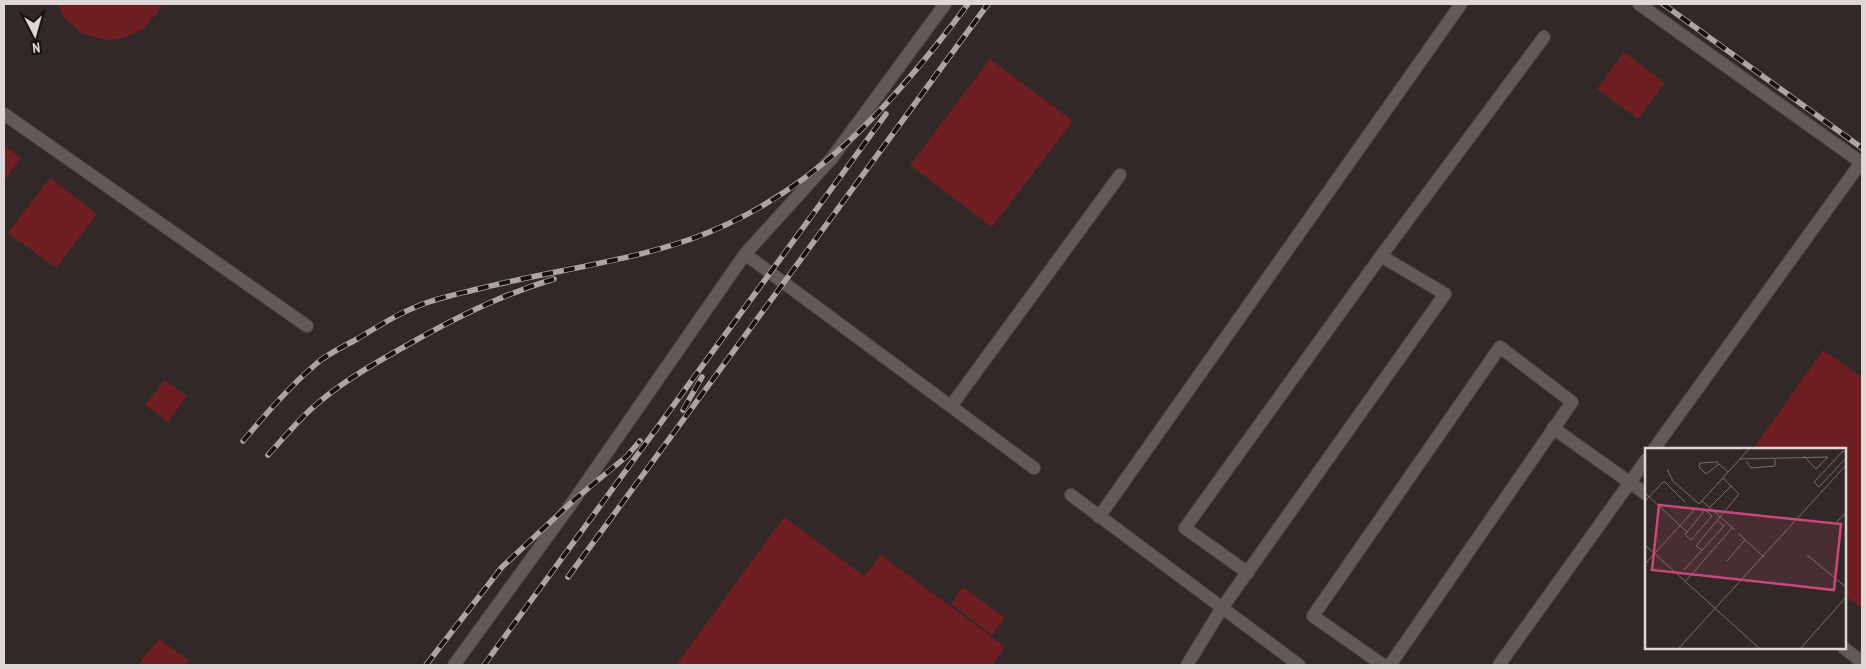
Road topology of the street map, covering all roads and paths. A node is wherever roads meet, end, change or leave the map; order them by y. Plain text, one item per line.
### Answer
1 (944, 4) edge
2 (1461, 4) edge
3 (1639, 4) edge
4 (1544, 37) dead end
5 (4, 114) edge
6 (1862, 162) edge
7 (1120, 175) dead end
8 (745, 254) junction
9 (1381, 256) junction
10 (307, 326) dead end
11 (951, 406) junction
12 (1553, 428) junction
13 (1655, 448) edge
14 (1645, 461) edge
15 (1034, 468) dead end
16 (1631, 482) junction
17 (1645, 493) edge
18 (1071, 496) dead end
19 (1099, 517) junction
20 (1248, 573) junction
21 (1222, 608) junction
22 (1845, 649) edge
23 (1862, 662) edge
24 (454, 665) edge
25 (1187, 665) edge
26 (1299, 665) edge
27 (1383, 665) edge
28 (1390, 665) edge
29 (1499, 665) edge

1 - 8 lane
2 - 19 lane
3 - 6 lane
4 - 9 lane
5 - 10 lane
6 - 13 lane
7 - 11 lane
8 - 11 lane
8 - 24 lane
9 - 20 lane
9 - 20 lane
11 - 15 lane
12 - 16 lane
12 - 27 lane
12 - 28 lane
14 - 16 lane
16 - 17 lane
16 - 29 lane
18 - 19 lane
19 - 21 lane
20 - 21 lane
21 - 25 lane
21 - 26 lane
22 - 23 lane

